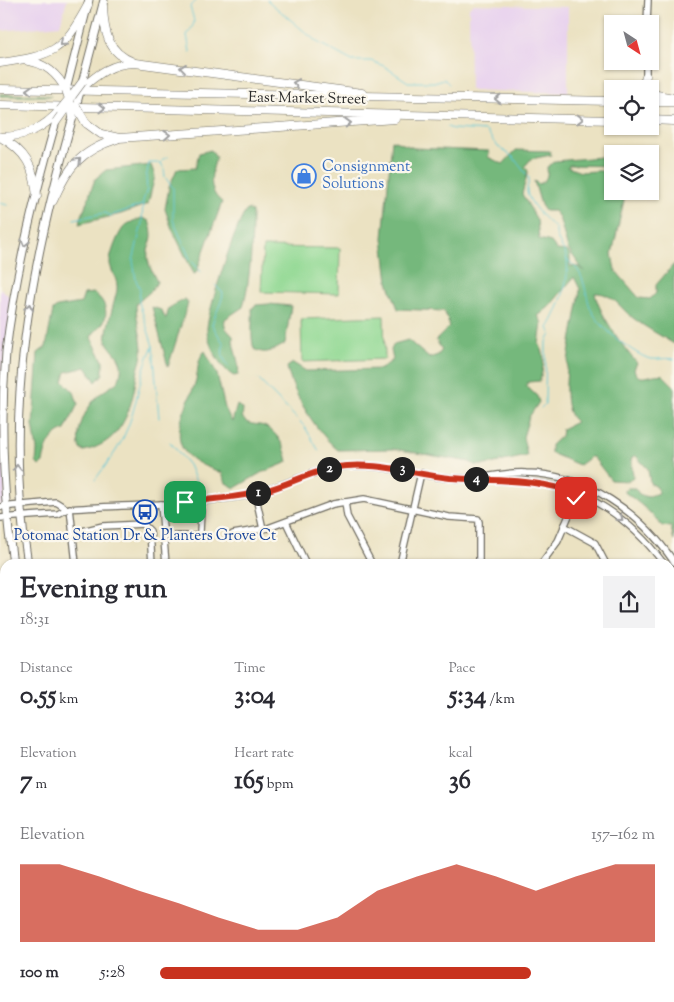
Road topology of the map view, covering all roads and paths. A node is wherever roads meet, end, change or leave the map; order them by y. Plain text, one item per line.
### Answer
1 (648, 0) edge
2 (88, 3) edge
3 (103, 3) edge
4 (647, 15) edge
5 (21, 60) junction
6 (135, 62) junction
7 (0, 63) edge
8 (646, 70) edge
9 (646, 76) junction
10 (84, 78) joint
11 (645, 80) edge
12 (647, 80) edge
13 (68, 82) junction
14 (0, 89) edge
15 (659, 94) edge
16 (74, 98) junction
17 (396, 98) junction
18 (674, 98) edge
19 (604, 101) edge
20 (659, 102) edge
21 (674, 102) edge
22 (0, 105) edge
23 (60, 110) junction
24 (427, 115) junction
25 (73, 120) joint
26 (604, 120) edge
27 (659, 120) edge
28 (674, 121) edge
29 (56, 122) junction
30 (0, 137) edge
31 (119, 138) junction
32 (37, 196) junction
33 (53, 201) junction
34 (421, 474) junction
35 (470, 479) junction
36 (582, 485) junction
37 (256, 493) junction
38 (578, 494) junction
39 (345, 502) junction
40 (161, 504) junction
41 (19, 505) junction
42 (3, 506) edge
43 (69, 508) junction
44 (413, 509) junction
45 (201, 511) dead end
46 (20, 517) junction
47 (3, 518) edge
48 (286, 522) junction
49 (564, 526) junction
50 (263, 529) junction
51 (74, 532) junction
52 (233, 534) dead end
53 (163, 536) junction
54 (12, 559) edge
55 (27, 559) edge
56 (76, 559) edge
57 (152, 559) edge
58 (165, 559) edge
59 (304, 559) edge
60 (369, 559) edge
61 (401, 559) edge
62 (479, 559) edge
63 (545, 559) edge
64 (603, 559) edge
65 (660, 559) edge
66 (672, 559) edge

1 - 4 street
2 -> 5 highway
2 - 13 main road
3 - 6 highway
3 - 10 main road
5 - 7 highway
5 - 13 highway
6 - 16 highway
17 -> 6 highway
8 - 9 street
9 - 11 highway
9 - 12 highway
10 - 16 highway, bridge
13 - 16 highway
17 -> 14 highway, East Market Street
15 - 18 highway
16 - 23 highway, bridge
16 - 25 highway, bridge
16 - 29 highway, bridge
16 - 31 highway, bridge
19 -> 17 highway, East Market Street
20 - 21 highway
22 -> 24 highway, East Market Street
23 - 29 main road, bridge
23 - 30 highway
24 -> 26 highway, East Market Street
31 -> 24 highway
25 - 33 main road
27 - 28 highway
29 - 32 main road
30 - 32 highway
33 -> 31 highway
32 -> 42 main road
41 -> 33 main road
34 - 35 street
34 - 37 street
34 - 44 street
35 - 36 street
35 - 38 street
36 - 38 street
36 - 66 street
37 - 40 street
37 - 50 street
38 - 49 street
38 -> 65 street
39 - 44 street
39 - 48 street
39 - 60 street
40 - 43 street
40 - 53 street
41 - 42 street
41 - 43 street
41 - 46 main road
42 - 47 main road
43 - 46 street
43 - 51 street
44 - 61 street
44 - 62 street
45 - 53 street
46 - 47 street
46 - 55 main road
47 - 54 main road
48 - 50 street
48 - 59 street
49 - 63 street
49 - 64 street
50 - 52 street
51 - 56 street
51 - 57 street
53 - 58 street

